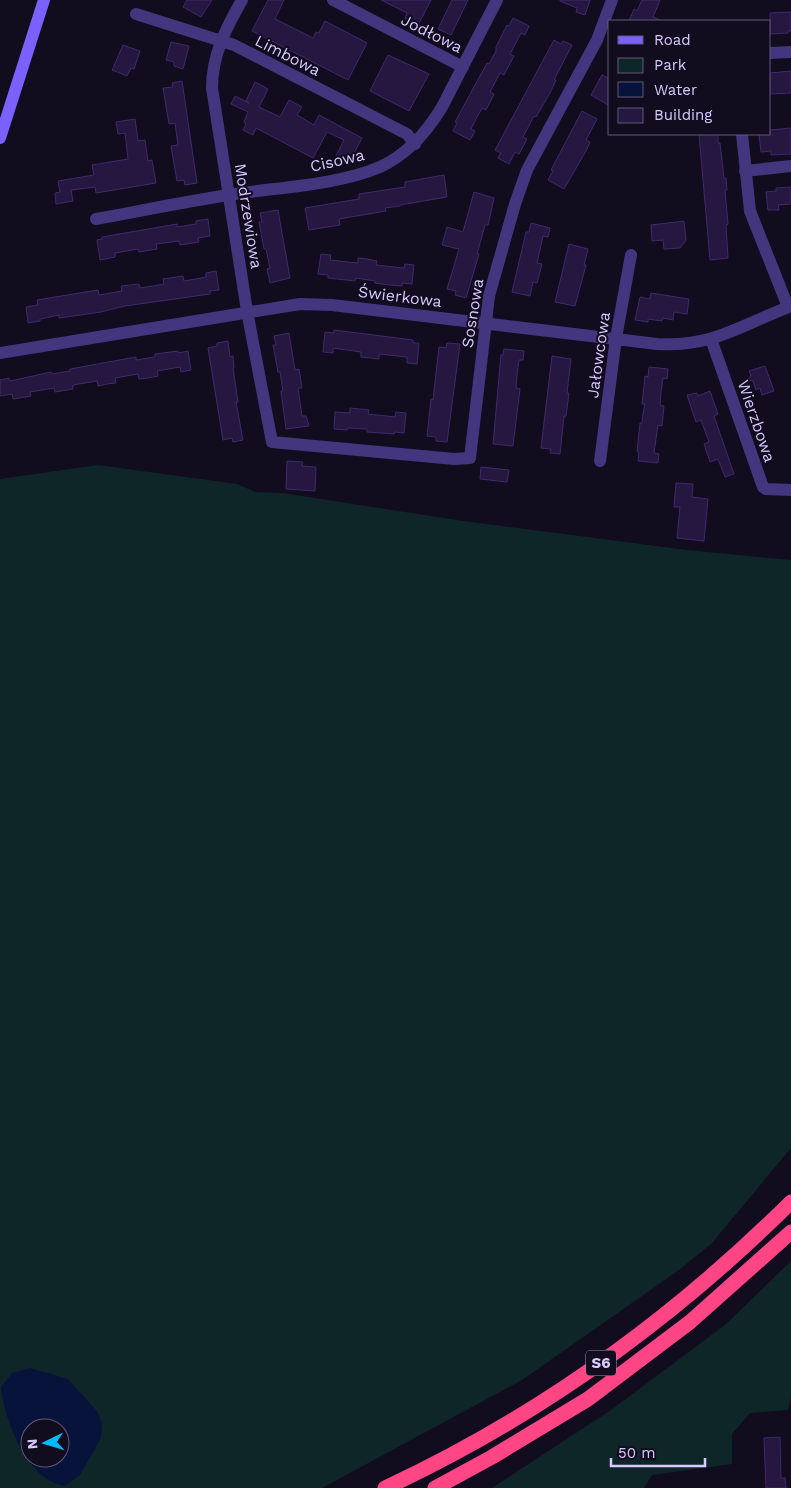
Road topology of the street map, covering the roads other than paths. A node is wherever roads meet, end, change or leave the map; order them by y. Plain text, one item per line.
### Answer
1 (44, 0) edge
2 (242, 0) edge
3 (332, 0) edge
4 (497, 0) edge
5 (612, 0) edge
6 (136, 14) dead end
7 (221, 41) junction
8 (791, 52) edge
9 (771, 53) edge
10 (463, 67) junction
11 (742, 135) edge
12 (0, 138) edge
13 (415, 144) junction
14 (791, 166) edge
15 (745, 171) junction
16 (229, 195) junction
17 (96, 219) dead end
18 (631, 255) dead end
19 (790, 306) edge
20 (248, 312) junction
21 (485, 322) junction
22 (616, 338) junction
23 (711, 340) junction
24 (0, 353) edge
25 (272, 442) joint
26 (600, 461) dead end
27 (791, 490) edge
28 (791, 1202) edge
29 (791, 1232) edge
30 (385, 1488) edge
31 (435, 1488) edge

1 - 12 main road
2 - 7 street, Modrzewiowa
3 - 10 street, Jodłowa
4 - 10 street, Cisowa
5 - 21 street, Sosnowa
6 - 7 street, Limbowa
7 - 13 street, Limbowa
7 - 16 street, Modrzewiowa
8 - 9 street
10 - 13 street, Cisowa
11 - 15 street
13 - 16 street, Cisowa
14 - 15 street
15 - 19 street
16 - 17 street, Cisowa
16 - 20 street, Modrzewiowa
18 - 22 street, Jałowcowa
19 - 23 street, Świerkowa
20 - 21 street, Świerkowa
20 - 24 street, Świerkowa
20 - 25 street, Modrzewiowa
21 - 22 street, Świerkowa
21 - 25 street, Sosnowa
22 - 23 street, Świerkowa
22 - 26 street, Jałowcowa
23 - 27 street, Wierzbowa
28 - 30 highway, S6
29 - 31 highway, S6

